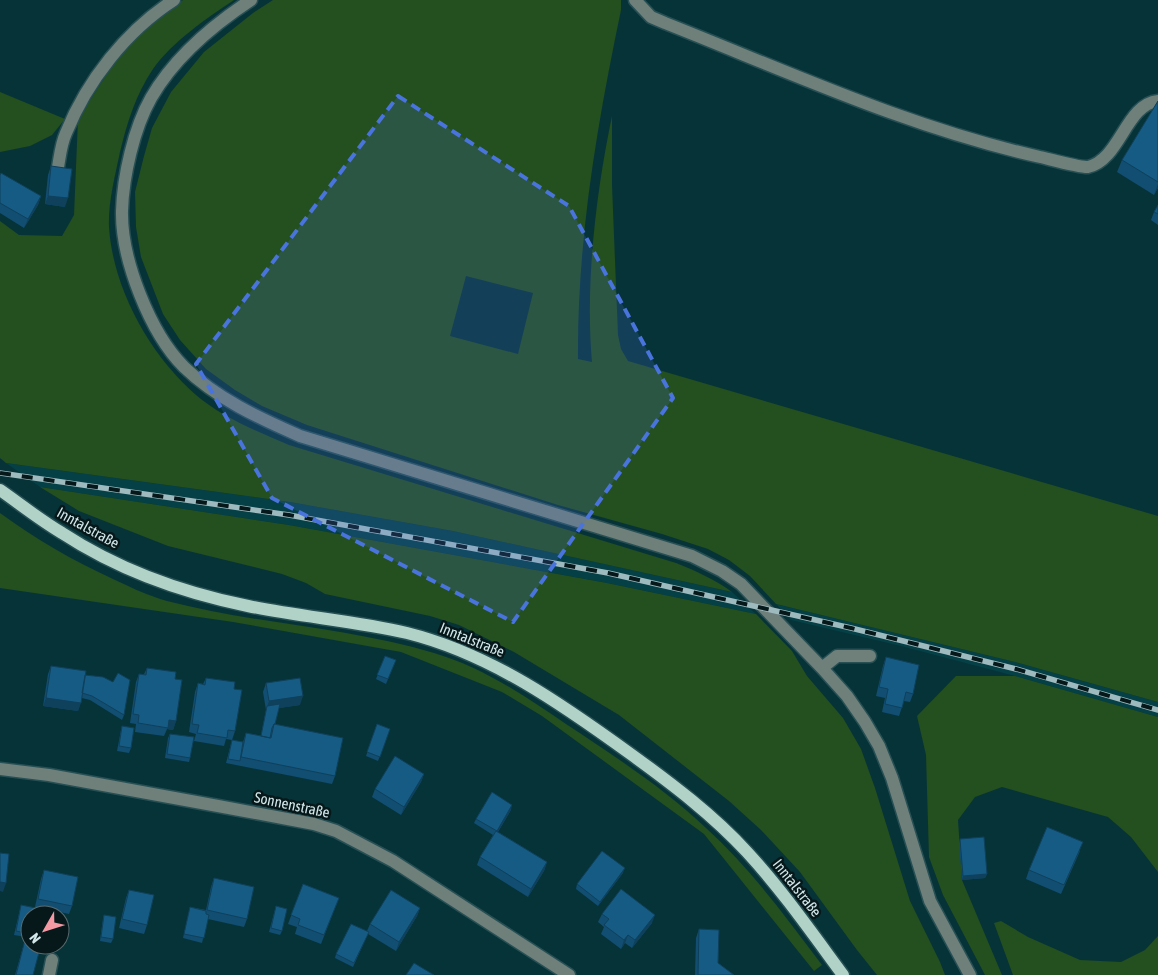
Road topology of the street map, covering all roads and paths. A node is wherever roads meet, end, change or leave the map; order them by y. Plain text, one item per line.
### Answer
1 (174, 0) edge
2 (251, 0) edge
3 (634, 0) edge
4 (1158, 101) edge
5 (58, 167) edge
6 (0, 490) edge
7 (870, 656) dead end
8 (822, 668) junction
9 (0, 769) edge
10 (52, 960) dead end
11 (967, 973) edge
12 (49, 975) edge
13 (569, 975) edge
14 (843, 975) edge

1 - 5 street
2 - 8 street
3 - 4 street
6 - 14 main road, Inntalstraße
7 - 8 street
8 - 11 street
9 - 13 street, Sonnenstraße
10 - 12 street

